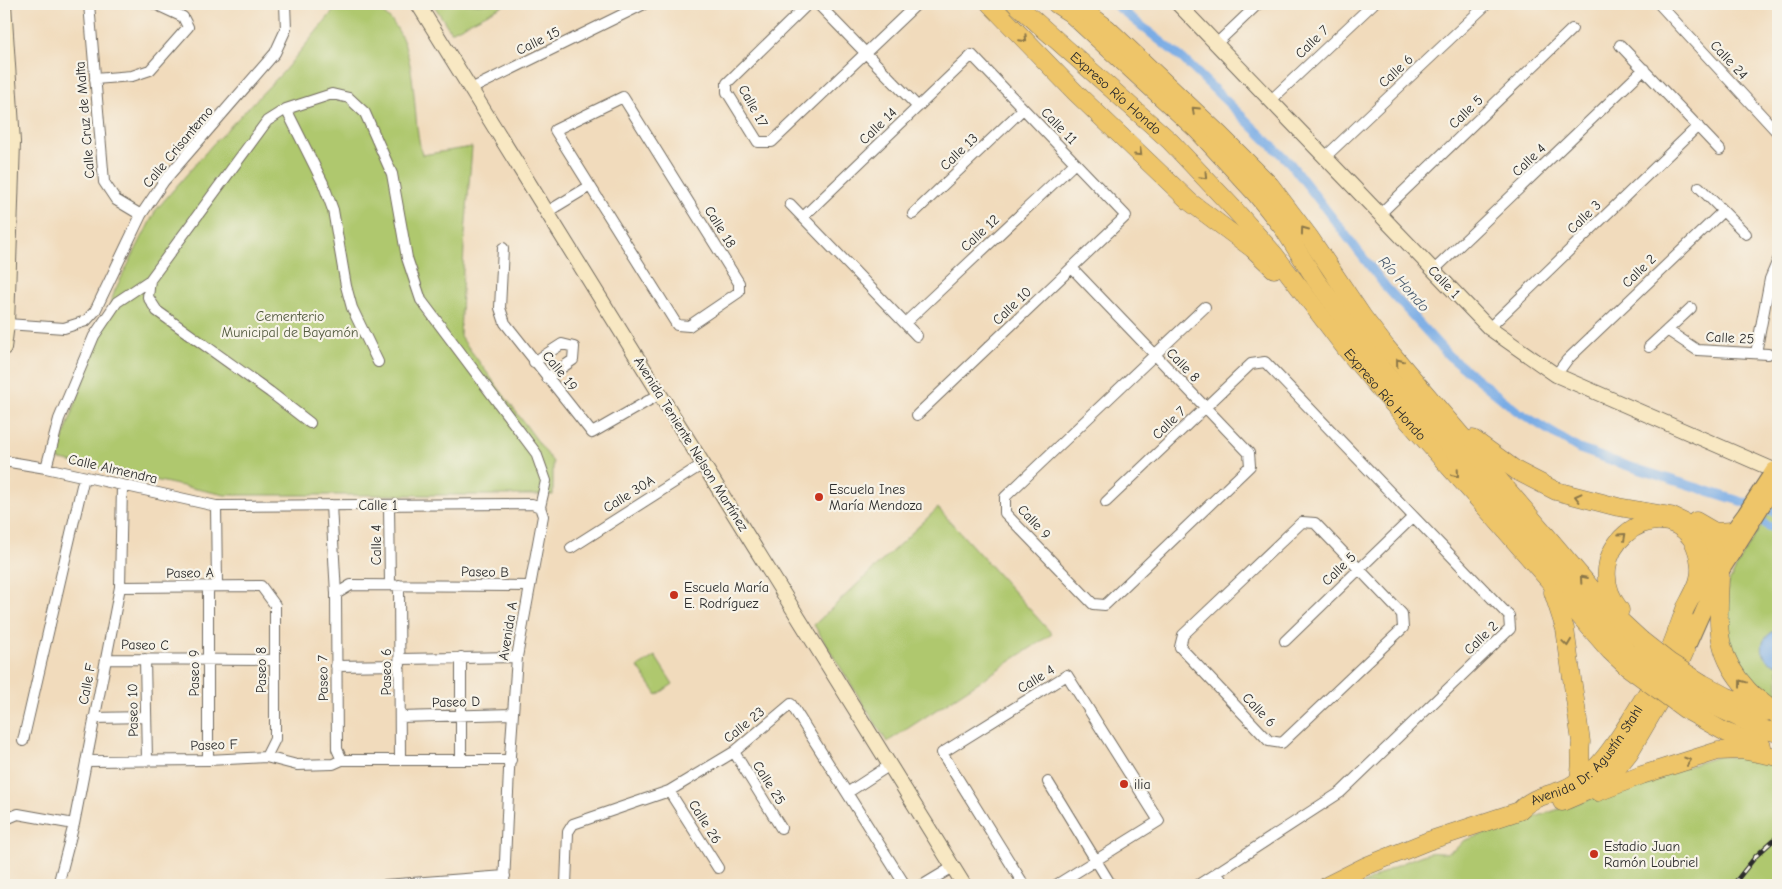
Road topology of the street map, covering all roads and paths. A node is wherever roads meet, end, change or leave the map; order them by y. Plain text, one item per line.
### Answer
1 (4, 4) edge
2 (89, 4) edge
3 (155, 4) edge
4 (285, 4) edge
5 (418, 4) edge
6 (644, 4) edge
7 (808, 4) edge
8 (818, 4) edge
9 (917, 4) edge
10 (990, 4) edge
11 (1016, 4) edge
12 (1026, 4) edge
13 (1056, 4) edge
14 (1076, 4) edge
15 (1178, 4) edge
16 (1258, 4) edge
17 (1373, 4) edge
18 (1487, 4) edge
19 (1660, 5) dead end
20 (1572, 29) dead end
21 (1216, 44) junction
22 (1620, 45) dead end
23 (865, 53) junction
24 (972, 55) joint
25 (1644, 70) junction
26 (94, 79) junction
27 (471, 89) junction
28 (1127, 101) junction
29 (1270, 101) junction
30 (918, 107) junction
31 (1023, 109) junction
32 (286, 110) junction
33 (1698, 126) junction
34 (1778, 133) edge
35 (8, 143) edge
36 (1720, 150) dead end
37 (1324, 158) junction
38 (1075, 163) junction
39 (590, 186) junction
40 (1700, 186) dead end
41 (790, 204) dead end
42 (1723, 211) junction
43 (547, 212) junction
44 (914, 214) dead end
45 (142, 215) junction
46 (1379, 215) junction
47 (1126, 216) joint
48 (803, 217) junction
49 (1746, 234) dead end
50 (503, 248) dead end
51 (1778, 260) edge
52 (1072, 268) junction
53 (1433, 271) junction
54 (150, 280) junction
55 (1205, 307) dead end
56 (1691, 308) dead end
57 (905, 323) junction
58 (7, 324) junction
59 (1489, 328) junction
60 (1667, 330) junction
61 (917, 336) dead end
62 (1340, 340) junction
63 (1649, 347) dead end
64 (4, 348) edge
65 (1756, 353) junction
66 (1154, 354) junction
67 (1768, 354) dead end
68 (378, 362) dead end
69 (534, 362) junction
70 (1251, 364) joint
71 (1556, 375) junction
72 (547, 378) junction
73 (1423, 392) junction
74 (660, 394) junction
75 (1205, 408) junction
76 (917, 415) dead end
77 (310, 423) dead end
78 (4, 461) edge
79 (703, 464) junction
80 (1776, 465) edge
81 (46, 468) junction
82 (84, 477) junction
83 (1231, 484) joint
84 (122, 486) junction
85 (1106, 502) dead end
86 (1609, 503) junction
87 (331, 505) junction
88 (389, 505) junction
89 (216, 506) junction
90 (540, 507) junction
91 (1413, 517) junction
92 (1737, 535) junction
93 (570, 548) dead end
94 (1715, 552) junction
95 (1359, 569) junction
96 (1720, 573) junction
97 (1699, 579) junction
98 (1548, 580) junction
99 (394, 585) junction
100 (212, 586) junction
101 (261, 586) joint
102 (529, 586) junction
103 (120, 587) junction
104 (336, 594) junction
105 (1284, 641) dead end
106 (1685, 651) junction
107 (1632, 653) junction
108 (517, 657) junction
109 (460, 658) junction
110 (106, 659) junction
111 (145, 659) junction
112 (208, 660) junction
113 (274, 660) junction
114 (400, 662) junction
115 (336, 666) junction
116 (1694, 696) junction
117 (1653, 698) junction
118 (513, 714) junction
119 (1732, 714) junction
120 (461, 715) junction
121 (1778, 716) edge
122 (146, 717) junction
123 (400, 717) junction
124 (94, 718) junction
125 (1778, 724) edge
126 (1778, 733) edge
127 (23, 741) dead end
128 (1581, 742) junction
129 (734, 752) junction
130 (1778, 752) edge
131 (266, 757) junction
132 (1778, 757) edge
133 (1615, 758) junction
134 (400, 759) junction
135 (461, 759) junction
136 (148, 760) junction
137 (208, 760) junction
138 (342, 760) junction
139 (511, 760) junction
140 (86, 762) junction
141 (890, 766) junction
142 (1642, 775) junction
143 (1048, 782) dead end
144 (1582, 787) junction
145 (669, 791) junction
146 (847, 793) junction
147 (4, 820) edge
148 (74, 824) junction
149 (782, 828) dead end
150 (1096, 860) junction
151 (953, 867) junction
152 (718, 868) dead end
153 (1216, 874) junction
154 (504, 881) edge
155 (58, 885) edge
156 (385, 885) edge
157 (566, 885) edge
158 (905, 885) edge
159 (923, 885) edge
160 (964, 885) edge
161 (1024, 885) edge
162 (1056, 885) edge
163 (1111, 885) edge
164 (1198, 885) edge
165 (1225, 885) edge
166 (1328, 885) edge

1 - 35 street
2 - 26 street, Calle Cruz de Malta
3 - 26 street
4 - 45 street, Calle Crisantemo
5 - 27 street, Avenida Teniente Nelson Martínez
6 - 27 street, Calle 15
7 - 23 street, Calle 17
8 - 23 street
9 - 23 street
10 -> 62 highway
11 - 28 highway, Expreso Río Hondo
12 - 28 highway
13 - 107 highway
73 -> 14 highway, Expreso Río Hondo
15 - 21 street, Calle 1
16 - 21 street
17 - 29 street, Calle 7
18 - 37 street, Calle 6
19 - 34 street, Calle 24
20 - 46 street, Calle 5
21 - 29 street, Calle 1
22 - 25 street
23 - 30 street
24 - 30 street, Calle 14
24 - 31 street, Calle 11
25 - 33 street
25 - 53 street, Calle 4
26 - 45 street, Calle Cruz de Malta
27 - 43 street, Avenida Teniente Nelson Martínez
28 -> 62 highway, Expreso Río Hondo
29 - 37 street, Calle 1
30 - 48 street, Calle 14
31 - 38 street, Calle 11
31 - 44 street, Calle 13
32 - 54 street, Avenida A
32 - 68 street
32 - 90 street, Avenida A
33 - 36 street
33 - 59 street, Calle 3
35 - 58 street
37 - 46 street, Calle 1
38 - 47 street, Calle 11
38 - 57 street, Calle 12
39 - 39 street, Calle 18
39 - 43 street
40 - 42 street
41 - 48 street
42 - 49 street
42 - 71 street, Calle 2
43 - 74 street, Avenida Teniente Nelson Martínez
45 - 58 street, Calle Crisantemo
46 - 53 street, Calle 1
47 - 52 street, Calle 10
48 - 57 street
50 - 69 street, Calle 19
51 - 65 street
52 - 66 street, Calle 8
52 - 76 street, Calle 10
53 - 59 street, Calle 1
54 - 77 street
54 - 81 street, Avenida A
55 - 66 street, Calle 9
56 - 60 street
57 - 61 street
58 - 64 street
59 - 71 street, Calle 1
60 - 63 street
60 - 65 street, Calle 25
62 -> 98 highway, Expreso Río Hondo
65 - 67 street, Calle 25
66 - 75 street, Calle 8
66 - 83 street, Calle 9
69 - 72 street, Calle 19
69 - 72 street
70 - 75 street, Calle 7
70 - 91 street, Calle 2
71 - 80 street, Calle 1
72 - 74 street, Calle 19
86 -> 73 highway
107 -> 73 highway, Expreso Río Hondo
74 - 79 street, Avenida Teniente Nelson Martínez
75 - 83 street, Calle 8
75 - 85 street, Calle 7
78 - 81 street, Calle Almendra
79 - 93 street, Calle 30A
79 - 141 street, Avenida Teniente Nelson Martínez
80 - 92 main road
81 - 82 street, Calle Almendra
82 - 84 street, Calle Almendra
82 - 127 street
84 - 89 street, Calle Almendra
84 - 103 street, Calle F
86 - 92 highway
86 - 94 highway
87 - 88 street, Calle 1
87 - 89 street, Calle 1
87 - 104 street, Paseo 7
88 - 90 street, Calle 1
88 - 99 street, Calle 4
89 - 100 street
90 - 102 street, Avenida A
91 - 95 street, Calle 5
91 - 153 street, Calle 2
92 - 94 main road
92 - 96 main road
94 - 97 main road
94 - 106 highway
95 - 95 street, Calle 6
95 - 105 street, Calle 5
96 - 106 main road
121 -> 96 highway
107 -> 97 highway
97 - 117 highway
98 - 107 highway, Expreso Río Hondo
98 -> 128 highway
99 - 102 street, Paseo B
99 - 104 street
99 - 114 street, Paseo 6
100 - 101 street, Paseo A
100 - 103 street, Paseo A
100 - 112 street, Paseo 9
101 - 113 street, Paseo 8
102 - 108 street, Avenida A
103 - 110 street, Calle F
104 - 115 street, Paseo 7
106 - 117 highway
107 - 116 highway, Expreso Río Hondo, bridge
107 - 116 highway, Expreso Río Hondo, bridge
108 - 109 street
108 - 118 street, Avenida A
109 - 114 street
109 - 120 street
110 - 111 street, Paseo C
110 - 124 street, Calle F
111 - 112 street, Paseo C
111 - 122 street, Paseo 10
112 - 113 street, Paseo C
112 - 137 street, Paseo 9
113 - 131 street, Paseo 8
114 - 115 street
114 - 123 street, Paseo 6
115 - 138 street, Paseo 7
116 - 119 highway
116 - 121 highway, Expreso Río Hondo
116 - 130 highway, Expreso Río Hondo
117 - 133 highway, Avenida Dr. Agustín Stahl
118 - 120 street, Paseo D
118 - 139 street, Avenida A
119 - 125 highway
119 - 126 highway
120 - 123 street, Paseo D
120 - 135 street
122 - 124 street
122 - 136 street, Paseo 10
123 - 134 street, Paseo 6
124 - 140 street, Calle F
128 - 133 highway
128 - 144 highway
129 - 145 street, Calle 23
129 - 146 street, Calle 23
129 - 149 street, Calle 25
131 - 137 street, Paseo F
131 - 138 street, Paseo F
142 -> 132 highway
133 - 142 highway
133 - 144 highway, Avenida Dr. Agustín Stahl
134 - 135 street
134 - 138 street
135 - 139 street
136 - 137 street, Paseo F
136 - 140 street, Paseo F
139 - 154 street, Avenida A
140 - 148 street, Calle F
141 - 146 street
141 - 151 street, Avenida Teniente Nelson Martínez
142 - 144 highway
143 - 150 street
144 - 166 highway, Avenida Dr. Agustín Stahl
145 - 152 street, Calle 26
145 - 157 street, Calle 23
146 - 158 street, Calle 23
147 - 148 street
148 - 155 street, Calle F
150 - 161 street, Calle 4
150 - 162 street
150 - 163 street
151 - 159 street
151 - 160 street, Avenida Teniente Nelson Martínez
153 - 164 street, Calle 2
153 - 165 street
154 - 156 street

